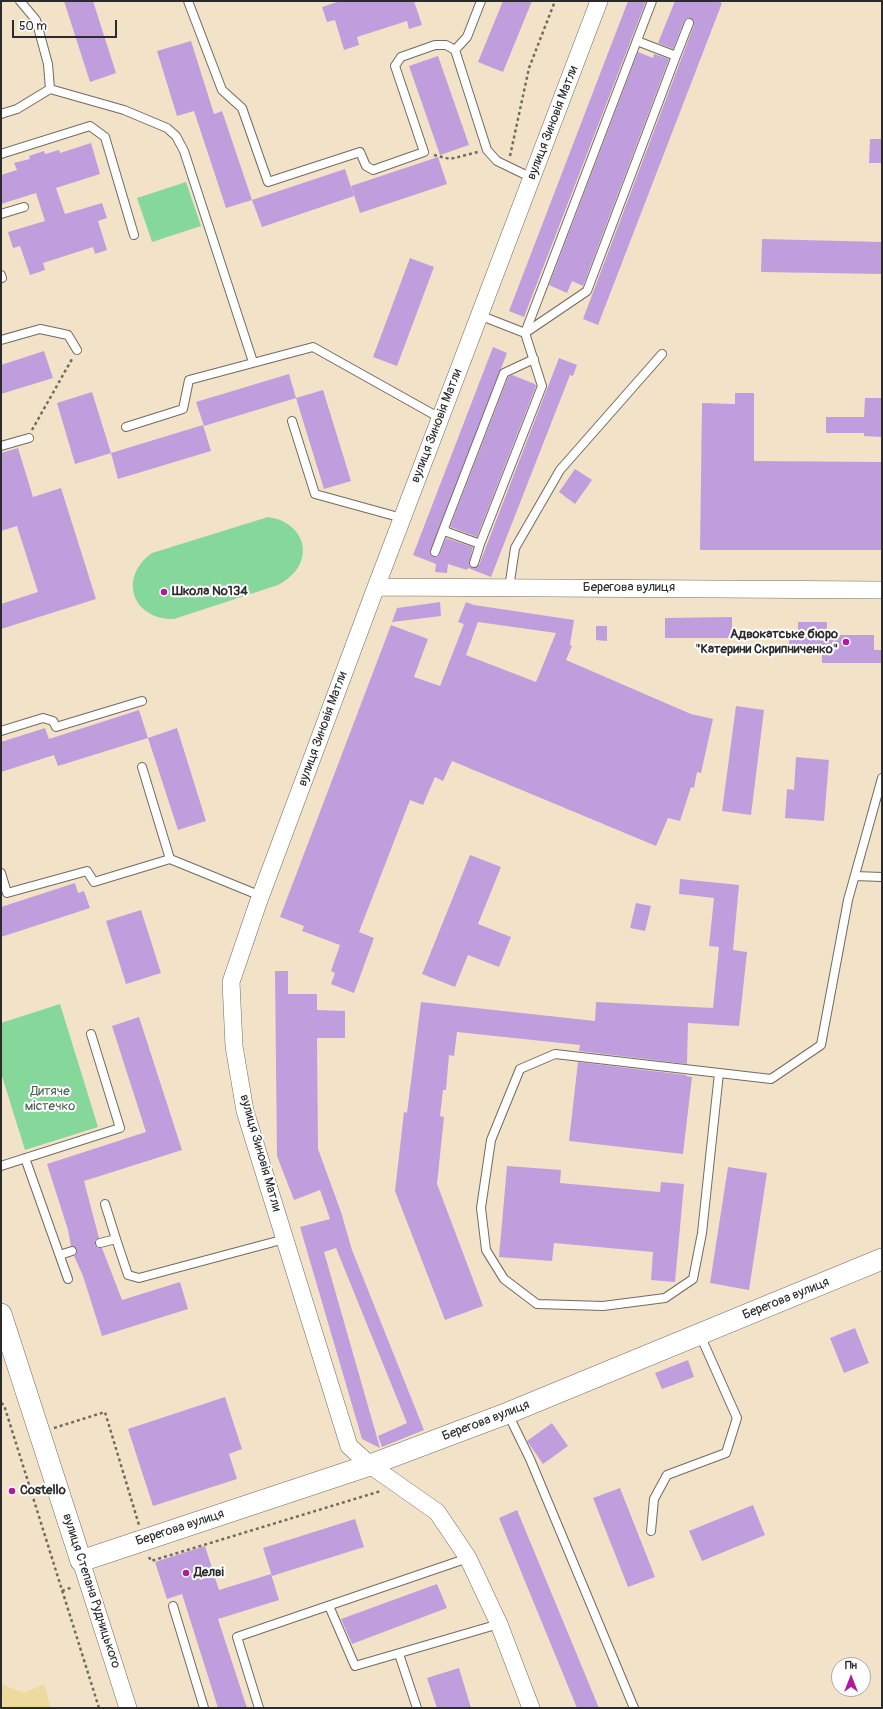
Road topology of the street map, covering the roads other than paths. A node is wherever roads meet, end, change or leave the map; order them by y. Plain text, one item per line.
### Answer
1 (20, 1) edge
2 (188, 1) edge
3 (481, 1) edge
4 (599, 1) edge
5 (652, 1) edge
6 (689, 22) dead end
7 (637, 41) junction
8 (455, 50) junction
9 (676, 56) junction
10 (50, 89) junction
11 (1, 114) edge
12 (1, 154) edge
13 (532, 178) junction
14 (24, 207) dead end
15 (1, 214) edge
16 (134, 235) dead end
17 (479, 315) junction
18 (525, 333) junction
19 (1, 340) edge
20 (77, 350) road end
21 (662, 354) dead end
22 (534, 359) junction
23 (253, 362) junction
24 (440, 418) junction
25 (292, 421) dead end
26 (126, 426) dead end
27 (29, 438) road end
28 (1, 446) edge
29 (402, 518) junction
30 (444, 528) junction
31 (480, 544) junction
32 (435, 552) dead end
33 (474, 563) dead end
34 (376, 587) junction
35 (508, 588) junction
36 (882, 590) edge
37 (142, 701) dead end
38 (1, 731) edge
39 (142, 767) dead end
40 (882, 778) edge
41 (170, 859) junction
42 (1, 873) edge
43 (855, 876) junction
44 (882, 877) edge
45 (261, 896) junction
46 (91, 1034) dead end
47 (719, 1073) junction
48 (25, 1158) junction
49 (1, 1166) edge
50 (105, 1204) dead end
51 (116, 1239) junction
52 (285, 1239) junction
53 (100, 1243) dead end
54 (72, 1251) dead end
55 (60, 1255) junction
56 (882, 1259) edge
57 (68, 1279) dead end
58 (1, 1314) edge
59 (699, 1334) junction
60 (508, 1413) junction
61 (370, 1465) junction
62 (651, 1531) dead end
63 (468, 1558) junction
64 (81, 1561) junction
65 (173, 1606) dead end
66 (329, 1606) junction
67 (499, 1624) junction
68 (399, 1654) junction
69 (128, 1708) edge
70 (204, 1708) edge
71 (259, 1708) edge
72 (417, 1708) edge
73 (531, 1708) edge
74 (634, 1708) edge

1 - 10 lane
2 - 8 lane
3 - 8 lane
4 - 13 street, вулиця Зиновія Матли
5 - 7 lane
6 - 9 lane
7 - 9 lane
7 - 18 lane
8 - 13 lane
9 - 18 lane
10 - 11 lane
10 - 23 lane
12 - 16 lane
13 - 17 street, вулиця Зиновія Матли
14 - 15 lane
17 - 18 lane
17 - 24 street, вулиця Зиновія Матли
18 - 22 lane
19 - 20 lane
21 - 35 lane
22 - 30 lane
22 - 31 lane
23 - 24 lane
23 - 26 lane
24 - 29 street, вулиця Зиновія Матли
25 - 29 lane
27 - 28 lane
29 - 34 street, вулиця Зиновія Матли
30 - 31 lane
30 - 32 lane
31 - 33 lane
34 - 35 street, Берегова вулиця
34 - 45 street, вулиця Зиновія Матли
35 - 36 street, Берегова вулиця
37 - 38 lane
39 - 41 lane
40 - 43 lane
41 - 42 lane
41 - 45 lane
43 - 44 lane
43 - 47 lane
45 - 52 street, вулиця Зиновія Матли
46 - 48 lane
47 - 47 lane
48 - 49 lane
48 - 55 lane
50 - 51 lane
51 - 52 lane
51 - 53 lane
52 - 61 street, вулиця Зиновія Матли
54 - 55 lane
55 - 57 lane
56 - 59 street, Берегова вулиця
58 - 64 street, вулиця Степана Рудницького
59 - 60 street, Берегова вулиця
59 - 62 lane
60 - 61 street, Берегова вулиця
60 - 74 lane
61 - 63 street, вулиця Зиновія Матли
61 - 64 street, Берегова вулиця
63 - 66 lane
63 - 67 street, вулиця Зиновія Матли
64 - 69 street, вулиця Степана Рудницького
65 - 70 lane
66 - 68 lane
66 - 71 lane
67 - 68 lane
67 - 73 street, вулиця Зиновія Матли
68 - 72 lane

